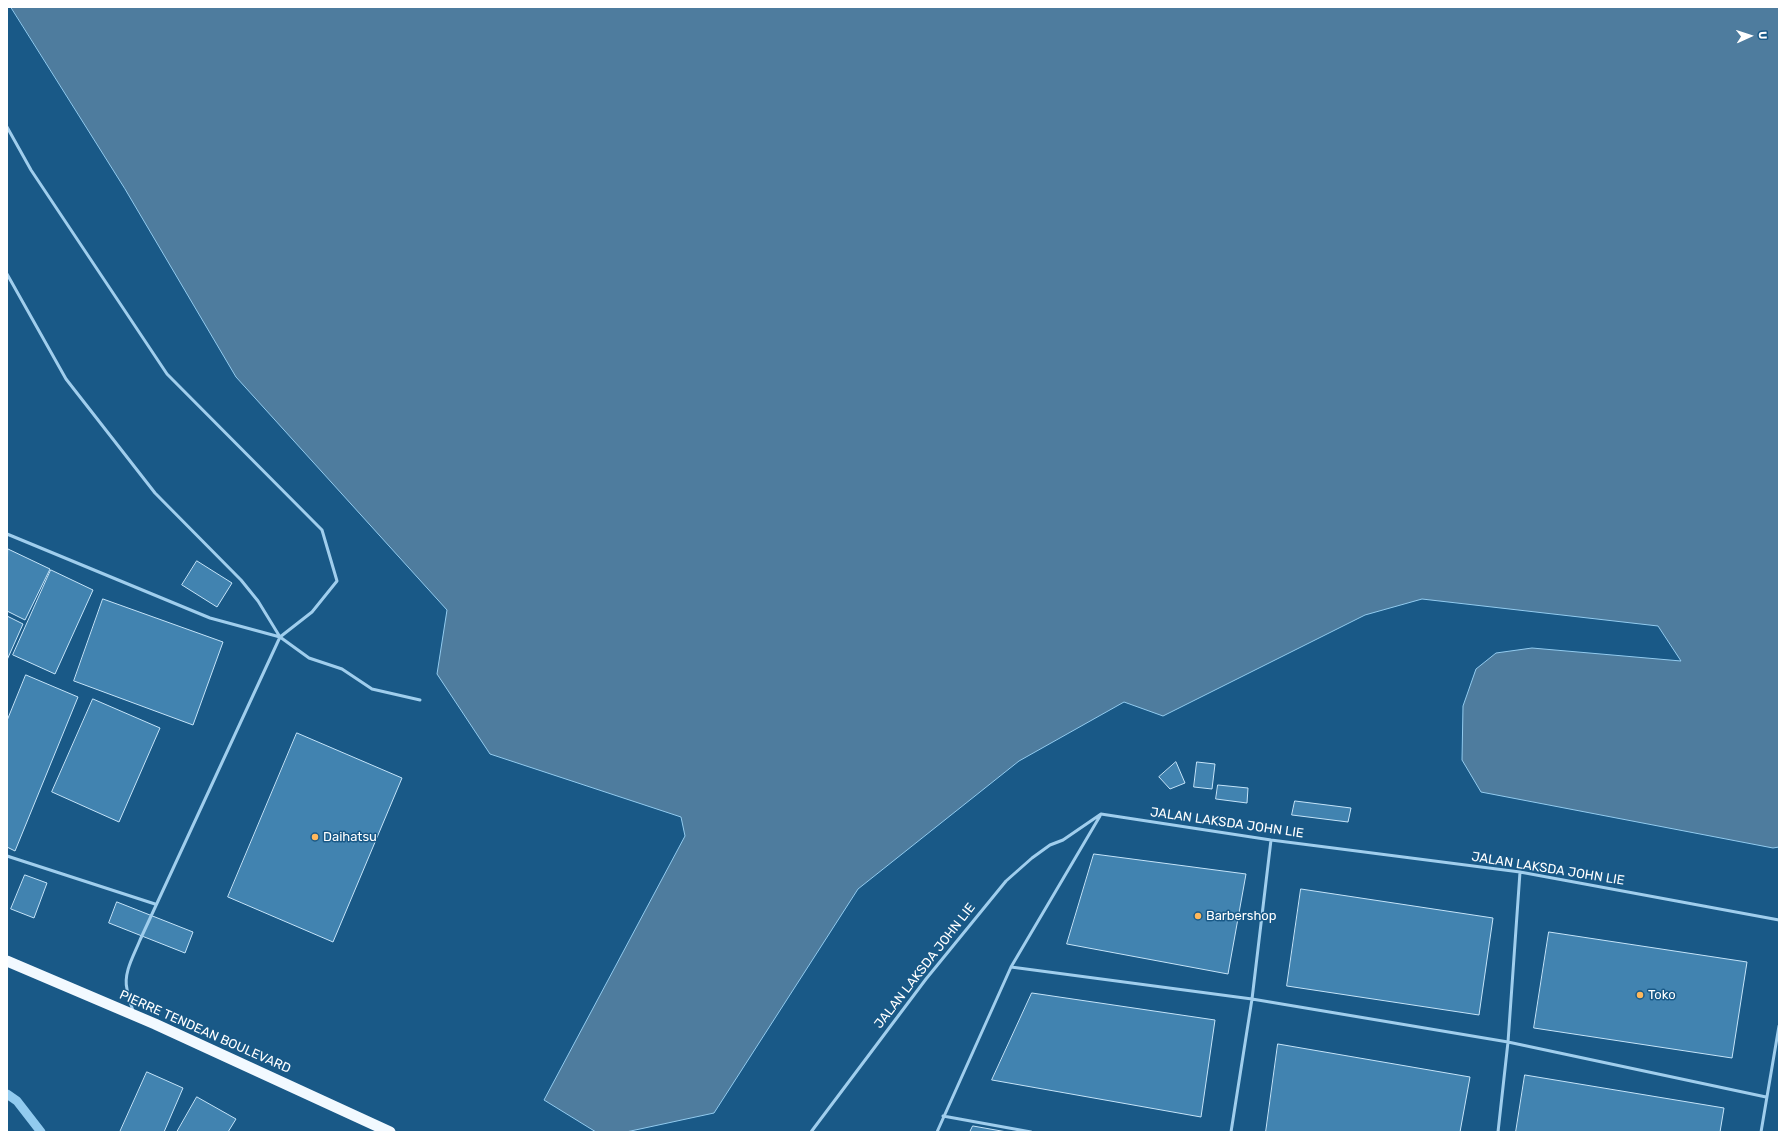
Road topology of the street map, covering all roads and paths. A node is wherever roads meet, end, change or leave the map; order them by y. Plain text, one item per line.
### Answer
1 (7, 127) edge
2 (7, 274) edge
3 (7, 534) edge
4 (280, 637) junction
5 (420, 700) dead end
6 (1100, 814) junction
7 (1271, 840) junction
8 (7, 856) edge
9 (1520, 872) junction
10 (155, 904) junction
11 (1779, 920) edge
12 (7, 962) edge
13 (1011, 967) junction
14 (1252, 999) junction
15 (135, 1015) junction
16 (1779, 1026) edge
17 (1508, 1042) junction
18 (1766, 1097) junction
19 (943, 1116) junction
20 (390, 1132) edge
21 (811, 1132) edge
22 (936, 1132) edge
23 (1031, 1132) edge
24 (1232, 1132) edge
25 (1498, 1132) edge
26 (1761, 1132) edge

1 - 4 lane
2 - 4 lane
3 - 4 lane
4 - 5 lane
4 - 10 lane
6 - 7 lane, JALAN LAKSDA JOHN LIE
6 - 13 lane
6 - 21 lane, JALAN LAKSDA JOHN LIE
7 - 9 lane, JALAN LAKSDA JOHN LIE
7 - 14 lane
8 - 10 lane
9 - 11 lane, JALAN LAKSDA JOHN LIE
9 - 17 lane
10 - 15 lane
12 - 15 highway, PIERRE TENDEAN BOULEVARD
13 - 14 lane
13 - 19 lane
14 - 17 lane
14 - 24 lane
15 - 20 highway, PIERRE TENDEAN BOULEVARD
16 - 18 lane
17 - 18 lane
17 - 25 lane
18 - 26 lane
19 - 22 lane
19 - 23 lane

